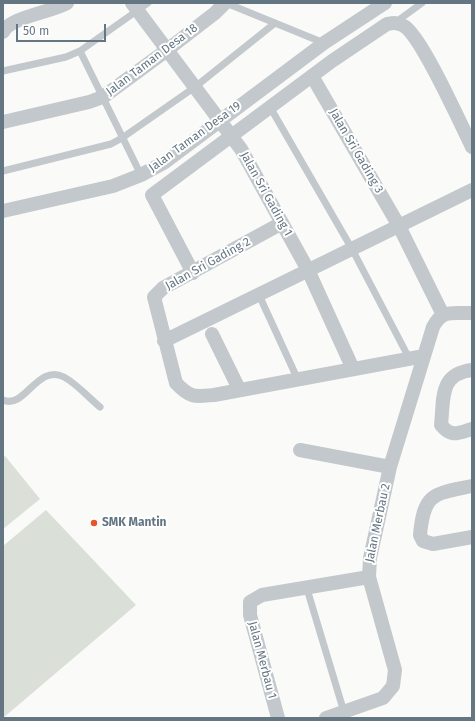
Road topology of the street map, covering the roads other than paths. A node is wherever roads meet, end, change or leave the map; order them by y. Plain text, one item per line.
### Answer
1 (67, 3) edge
2 (225, 3) edge
3 (422, 3) edge
4 (379, 4) edge
5 (139, 6) edge
6 (396, 22) junction
7 (275, 23) junction
8 (4, 30) edge
9 (324, 43) junction
10 (167, 50) junction
11 (80, 51) junction
12 (3, 71) edge
13 (312, 76) junction
14 (195, 87) junction
15 (103, 96) junction
16 (270, 107) junction
17 (220, 120) junction
18 (3, 122) edge
19 (232, 136) junction
20 (122, 138) junction
21 (472, 147) edge
22 (3, 171) edge
23 (141, 175) junction
24 (472, 190) edge
25 (3, 211) edge
26 (282, 223) junction
27 (399, 226) junction
28 (352, 249) junction
29 (308, 270) junction
30 (192, 273) junction
31 (258, 295) junction
32 (472, 313) edge
33 (443, 314) junction
34 (212, 334) dead end
35 (164, 341) junction
36 (424, 356) junction
37 (408, 358) junction
38 (353, 369) junction
39 (472, 370) edge
40 (298, 380) junction
41 (239, 390) junction
42 (3, 400) edge
43 (100, 407) dead end
44 (472, 429) edge
45 (300, 450) dead end
46 (390, 467) junction
47 (472, 486) edge
48 (472, 537) edge
49 (369, 577) junction
50 (307, 589) junction
51 (344, 712) junction
52 (278, 718) edge
53 (326, 718) edge

1 - 8 street
2 - 7 lane
2 - 10 street, Jalan Taman Desa 18
3 - 6 lane
4 - 9 street, Jalan Taman Desa 19
5 - 10 street, Jalan Sri Gading 1
5 - 11 lane
6 - 13 street
6 - 21 street
7 - 9 lane
7 - 14 lane
9 - 17 street, Jalan Taman Desa 19
10 - 14 street, Jalan Sri Gading 1
10 - 15 street, Jalan Taman Desa 18
11 - 12 lane
11 - 15 lane
13 - 16 street
13 - 27 street, Jalan Sri Gading 3
14 - 17 street, Jalan Sri Gading 1
14 - 20 lane
15 - 18 street, Jalan Taman Desa 18
15 - 20 lane
16 - 19 street
16 - 28 lane
17 - 19 street, Jalan Sri Gading 1
17 - 23 street, Jalan Taman Desa 19
19 - 26 street, Jalan Sri Gading 1
19 - 30 street
20 - 22 lane
20 - 23 lane
23 - 25 street, Jalan Taman Desa 19
24 - 27 street
26 - 29 street, Jalan Sri Gading 1
26 - 30 street, Jalan Sri Gading 2
27 - 28 street
27 - 33 street, Jalan Sri Gading 3
28 - 29 street
28 - 37 lane
29 - 31 street
29 - 38 street, Jalan Sri Gading 1
30 - 35 street, Jalan Sri Gading 2
31 - 35 street
31 - 40 lane
32 - 33 street
33 - 36 street, Jalan Merbau 2
34 - 41 street
35 - 41 street
36 - 37 street
36 - 46 street, Jalan Merbau 2
37 - 38 street
38 - 40 street
39 - 44 street
40 - 41 street
42 - 43 lane
45 - 46 street
46 - 49 street, Jalan Merbau 2
47 - 48 street
49 - 50 street
49 - 51 street, Jalan Merbau 2
50 - 51 lane
50 - 52 street, Jalan Merbau 1
51 - 53 street, Jalan Merbau 2

